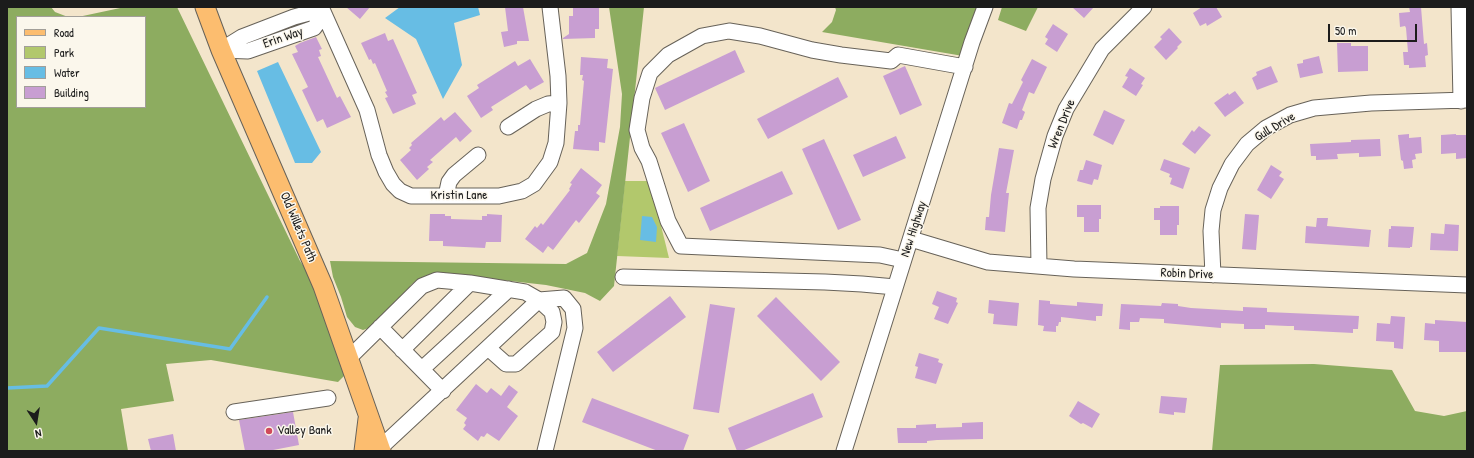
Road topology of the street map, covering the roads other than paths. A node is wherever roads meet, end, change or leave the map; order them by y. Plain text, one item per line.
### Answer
1 (205, 7) edge
2 (550, 7) edge
3 (985, 7) edge
4 (1144, 7) edge
5 (1459, 7) edge
6 (323, 10) edge
7 (221, 50) junction
8 (965, 67) junction
9 (1464, 101) edge
10 (559, 103) junction
11 (508, 127) dead end
12 (478, 155) dead end
13 (446, 196) junction
14 (910, 239) junction
15 (904, 260) junction
16 (1039, 266) junction
17 (1213, 275) junction
18 (623, 277) dead end
19 (470, 283) junction
20 (1467, 285) edge
21 (895, 287) junction
22 (508, 289) junction
23 (539, 300) junction
24 (380, 327) junction
25 (488, 348) junction
26 (402, 350) junction
27 (348, 358) junction
28 (422, 369) junction
29 (443, 391) junction
30 (328, 398) dead end
31 (234, 412) dead end
32 (375, 450) edge
33 (545, 451) edge
34 (844, 451) edge

1 - 7 main road, Old Willets Path
2 - 10 street, Kristin Lane
3 - 8 street, New Highway
4 - 16 street, Wren Drive
5 - 9 street
6 - 7 street, Erin Way
6 - 13 street, Kristin Lane
7 - 27 main road, Old Willets Path
8 - 14 street, New Highway
8 - 15 street
9 - 17 street, Gull Drive
10 - 11 street
10 - 13 street, Kristin Lane
12 - 13 street
14 - 15 street, New Highway
14 - 16 street, Robin Drive
15 - 21 street, New Highway
16 - 17 street, Robin Drive
17 - 20 street, Robin Drive
18 - 21 street
19 - 22 street
19 - 24 street
19 - 26 street
21 - 34 street, New Highway
22 - 23 street
22 - 28 street
23 - 25 street
23 - 25 street
23 - 33 street
24 - 26 street
24 - 27 street
25 - 29 street
26 - 28 street
27 - 32 main road, Old Willets Path
28 - 29 street
29 - 32 street
30 - 31 street

